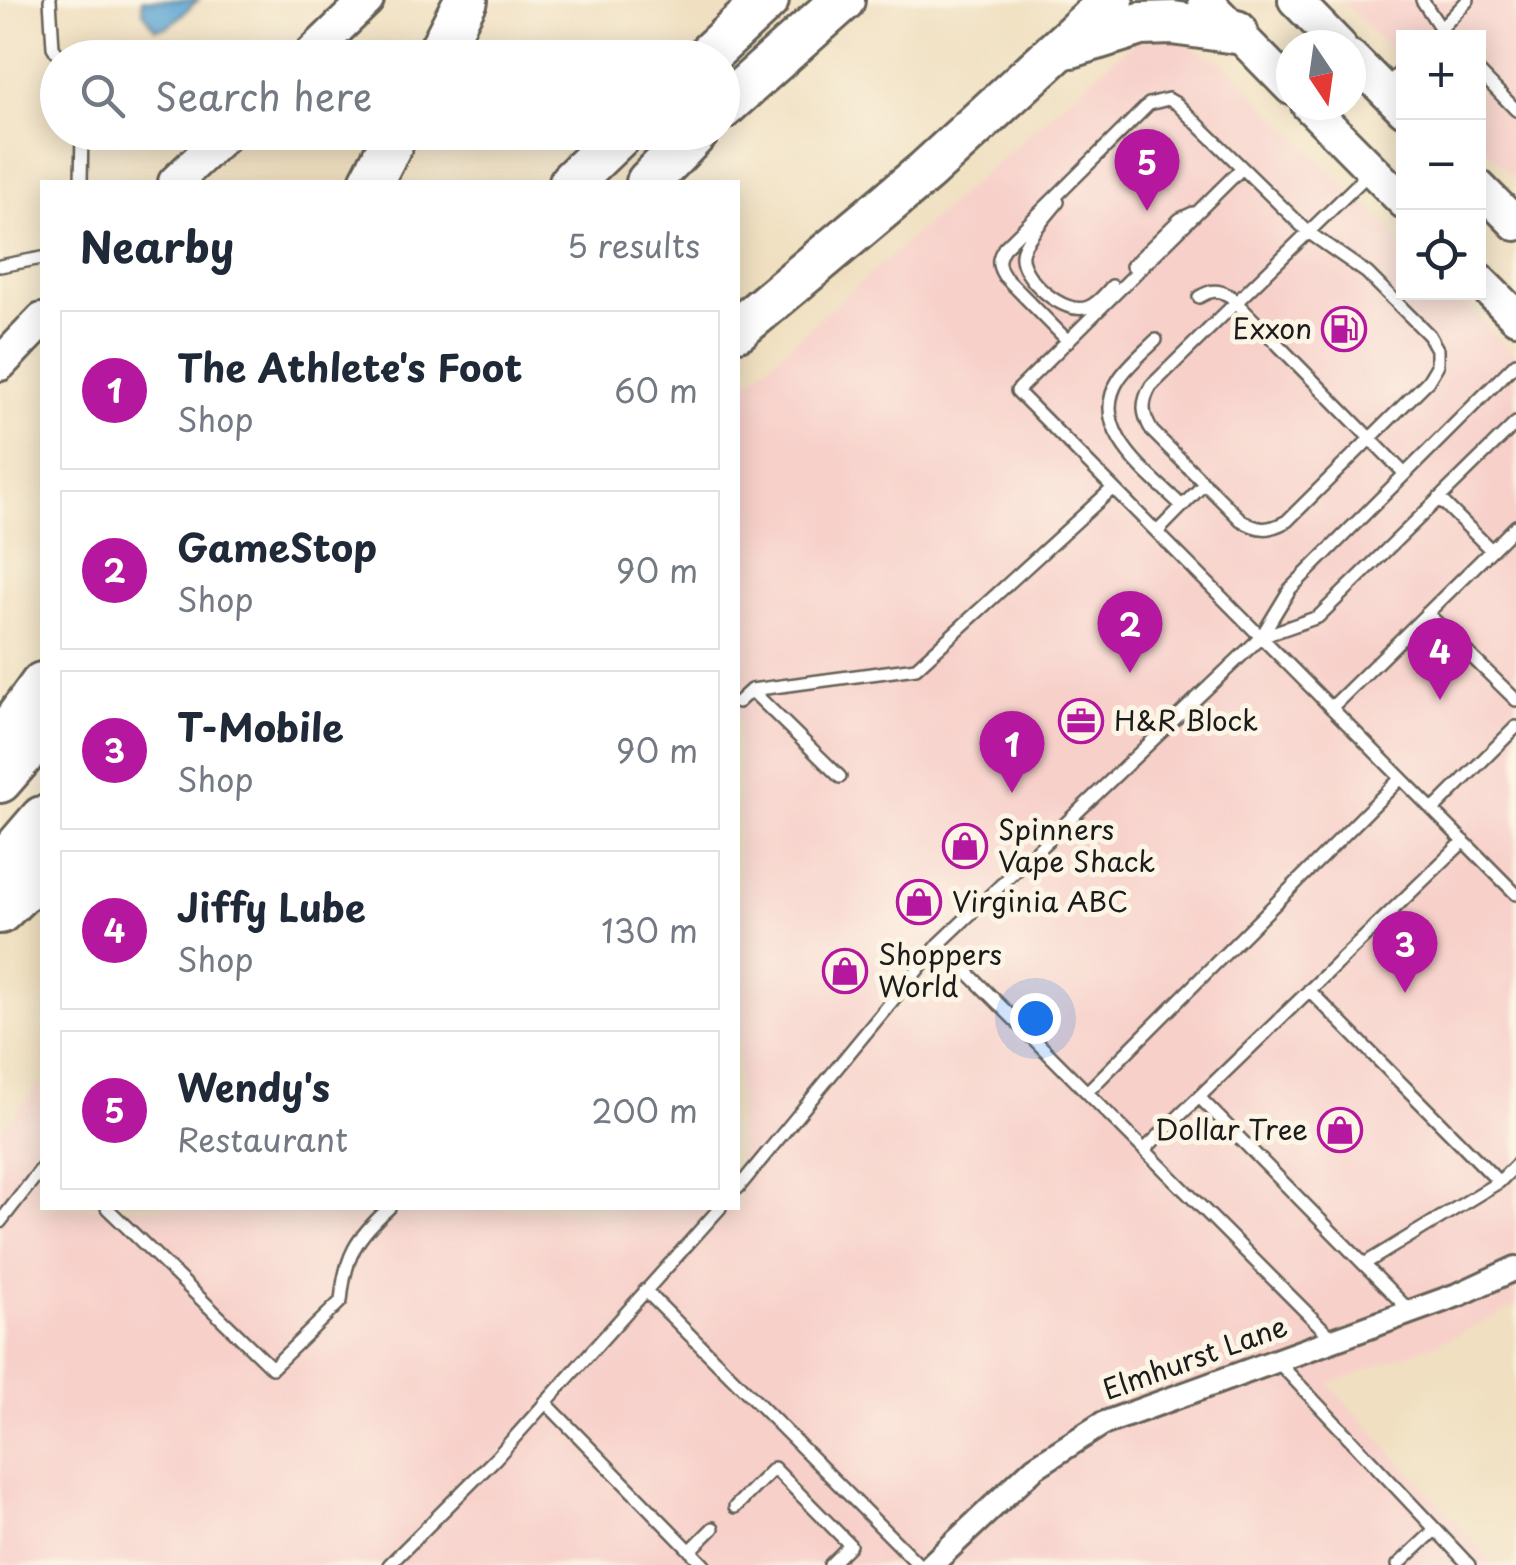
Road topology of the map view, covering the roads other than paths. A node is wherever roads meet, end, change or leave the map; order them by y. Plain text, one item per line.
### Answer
1 (50, 0) edge
2 (367, 0) edge
3 (466, 0) edge
4 (767, 0) edge
5 (843, 0) edge
6 (1112, 0) edge
7 (1205, 0) edge
8 (1295, 0) edge
9 (1422, 0) edge
10 (1468, 0) edge
11 (1324, 30) edge
12 (1437, 30) edge
13 (1444, 30) edge
14 (1236, 32) junction
15 (52, 40) edge
16 (326, 40) edge
17 (445, 40) edge
18 (724, 40) edge
19 (1056, 52) junction
20 (1366, 67) edge
21 (1276, 73) edge
22 (1486, 79) edge
23 (1396, 88) edge
24 (740, 92) edge
25 (1516, 110) edge
26 (1323, 120) edge
27 (82, 150) edge
28 (209, 150) edge
29 (388, 150) edge
30 (604, 150) edge
31 (679, 150) edge
32 (1242, 168) junction
33 (1081, 170) junction
34 (1372, 170) junction
35 (81, 180) edge
36 (178, 180) edge
37 (373, 180) edge
38 (573, 180) edge
39 (650, 180) edge
40 (1396, 194) edge
41 (1486, 194) edge
42 (1200, 210) junction
43 (1516, 224) edge
44 (1308, 232) junction
45 (40, 258) edge
46 (0, 266) edge
47 (1486, 286) edge
48 (1199, 298) dead end
49 (1236, 302) junction
50 (1516, 316) edge
51 (40, 322) edge
52 (740, 327) edge
53 (1156, 340) dead end
54 (1068, 341) junction
55 (0, 364) edge
56 (1516, 364) edge
57 (1516, 423) edge
58 (1370, 438) junction
59 (1405, 474) junction
60 (1204, 484) junction
61 (1113, 488) junction
62 (1439, 498) junction
63 (1182, 506) junction
64 (1516, 526) edge
65 (1157, 532) junction
66 (1491, 550) junction
67 (1427, 613) junction
68 (1261, 637) junction
69 (40, 687) edge
70 (752, 690) junction
71 (740, 700) edge
72 (1516, 700) edge
73 (1331, 708) junction
74 (1516, 727) edge
75 (40, 735) edge
76 (0, 742) edge
77 (840, 778) dead end
78 (1401, 778) junction
79 (0, 781) edge
80 (1433, 810) junction
81 (40, 820) edge
82 (1464, 841) junction
83 (0, 868) edge
84 (40, 874) edge
85 (1516, 894) edge
86 (0, 912) edge
87 (939, 944) junction
88 (1310, 990) junction
89 (1086, 1092) junction
90 (1198, 1097) junction
91 (1144, 1150) junction
92 (1516, 1165) edge
93 (40, 1171) edge
94 (1499, 1182) junction
95 (740, 1186) edge
96 (109, 1210) edge
97 (387, 1210) edge
98 (718, 1210) edge
99 (0, 1222) edge
100 (1364, 1264) junction
101 (1516, 1268) edge
102 (645, 1290) junction
103 (1410, 1312) junction
104 (1333, 1340) junction
105 (1276, 1360) junction
106 (545, 1402) junction
107 (734, 1507) dead end
108 (713, 1528) dead end
109 (1436, 1530) junction
110 (690, 1551) junction
111 (389, 1565) edge
112 (704, 1565) edge
113 (830, 1565) edge
114 (919, 1565) edge
115 (931, 1565) edge
116 (1398, 1565) edge
117 (1468, 1565) edge

1 - 15 lane
2 - 16 main road
3 - 17 highway
4 - 18 highway
5 - 24 highway
6 - 19 highway
7 - 14 main road
8 - 11 main road
9 - 12 lane
10 - 13 lane
14 - 19 highway
14 - 21 main road
19 - 52 highway
20 - 23 main road
22 - 25 lane
26 - 34 main road
27 - 35 lane
28 - 36 main road
29 - 37 highway
30 - 38 highway
31 - 39 highway
32 - 33 lane
32 - 42 lane
32 - 44 lane
33 - 42 lane
33 - 54 lane
34 - 40 main road
34 - 44 lane
41 - 43 main road
42 - 54 lane
44 - 49 lane
44 - 58 lane
45 - 46 lane
47 - 50 main road
48 - 49 lane
49 - 58 lane
49 - 60 lane
51 - 55 main road
53 - 63 lane
54 - 61 lane
56 - 59 lane
57 - 62 lane
58 - 59 lane
58 - 60 lane
59 - 68 lane
60 - 63 lane
61 - 65 lane
61 - 70 lane
62 - 66 lane
62 - 68 lane
63 - 65 lane
64 - 66 lane
65 - 68 lane
66 - 67 lane
67 - 72 lane
67 - 73 lane
68 - 73 lane
68 - 87 lane
69 - 76 highway
70 - 71 lane
70 - 77 lane
73 - 78 lane
74 - 80 lane
75 - 79 highway
78 - 80 lane
78 - 89 lane
80 - 82 lane
81 - 83 highway
82 - 85 lane
82 - 88 lane
84 - 86 highway
87 - 89 lane
87 - 95 lane
88 - 90 lane
88 - 94 lane
89 - 91 lane
90 - 91 lane
90 - 100 lane
91 - 104 lane
92 - 94 lane
93 - 99 lane
94 - 100 lane
96 - 97 lane
98 - 102 lane
100 - 103 lane
101 - 103 street, Elmhurst Lane
102 - 106 lane
102 - 114 lane
103 - 104 street, Elmhurst Lane
104 - 105 street, Elmhurst Lane
105 - 109 lane
105 - 115 street, Elmhurst Lane
106 - 110 lane
106 - 111 lane
107 - 113 lane
108 - 110 lane
109 - 116 lane
109 - 117 lane
110 - 112 lane

